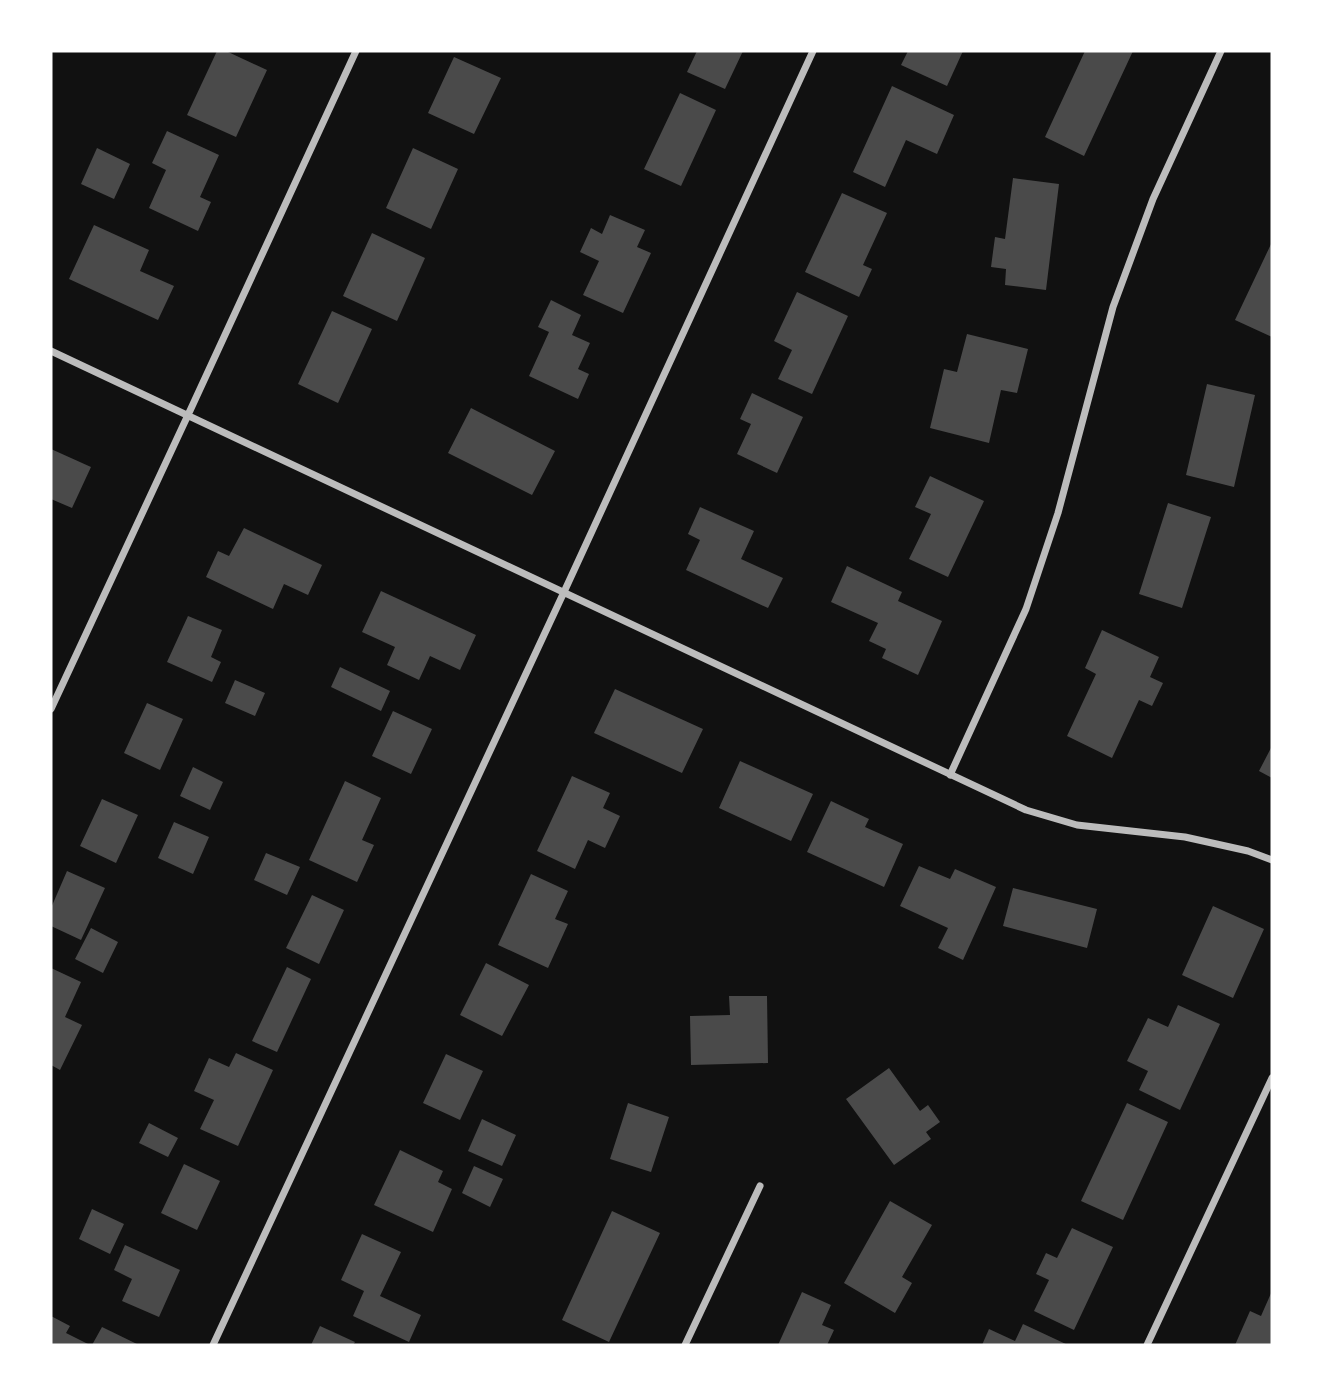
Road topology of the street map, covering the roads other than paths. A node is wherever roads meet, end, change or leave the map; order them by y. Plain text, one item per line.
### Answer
1 (356, 51) edge
2 (813, 51) edge
3 (1221, 51) edge
4 (51, 351) edge
5 (188, 415) junction
6 (564, 592) junction
7 (51, 709) edge
8 (950, 775) junction
9 (1272, 860) edge
10 (1272, 1078) edge
11 (760, 1186) dead end
12 (214, 1345) edge
13 (685, 1345) edge
14 (1147, 1345) edge

1 - 5 street
2 - 6 street
3 - 8 street
4 - 5 street
5 - 6 street
5 - 7 street
6 - 8 street
6 - 12 street
8 - 9 street
10 - 14 street
11 - 13 street

